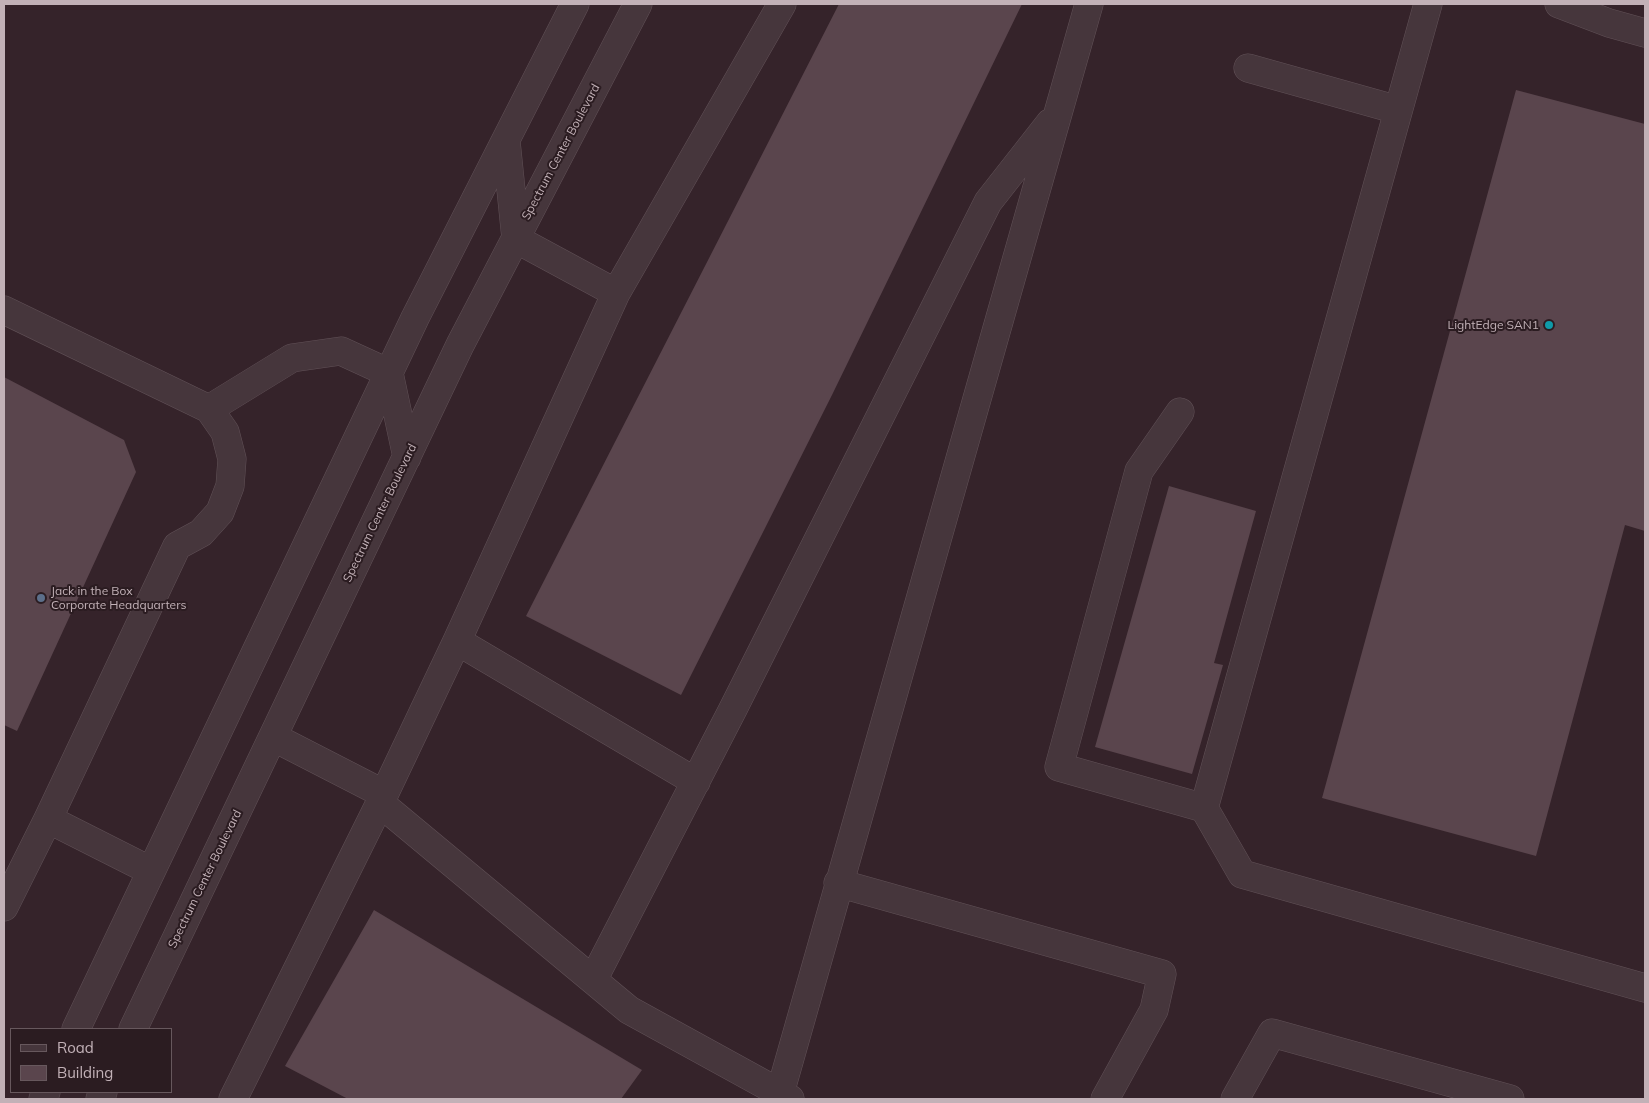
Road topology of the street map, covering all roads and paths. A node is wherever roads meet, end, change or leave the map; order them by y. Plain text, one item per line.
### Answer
1 (575, 4) edge
2 (638, 4) edge
3 (782, 4) edge
4 (1089, 4) edge
5 (1428, 4) edge
6 (1559, 4) edge
7 (1645, 33) edge
8 (1248, 68) dead end
9 (1398, 110) junction
10 (1058, 113) junction
11 (506, 141) junction
12 (516, 239) junction
13 (616, 293) junction
14 (4, 310) edge
15 (389, 373) junction
16 (209, 409) junction
17 (1180, 412) dead end
18 (407, 457) junction
19 (457, 641) junction
20 (273, 737) junction
21 (696, 782) junction
22 (382, 798) junction
23 (1204, 808) junction
24 (48, 819) junction
25 (151, 871) junction
26 (838, 883) junction
27 (4, 907) edge
28 (593, 980) junction
29 (1645, 988) edge
30 (76, 1028) edge
31 (133, 1028) edge
32 (785, 1096) edge
33 (232, 1099) edge
34 (1105, 1099) edge
35 (1235, 1099) edge
36 (1510, 1099) edge

1 - 11 street
2 - 12 street, Spectrum Center Boulevard
3 - 13 street
4 - 10 street
5 - 9 street
6 - 7 street
8 - 9 street
9 - 23 street
10 - 21 street
10 - 26 street
11 - 12 street
11 - 15 street
12 - 13 street
12 - 18 street, Spectrum Center Boulevard
13 - 19 street
14 - 16 street
15 - 16 street
15 - 18 street
15 - 25 street
16 - 24 street
17 - 23 street
18 - 20 street, Spectrum Center Boulevard
19 - 21 street
19 - 22 street
20 - 22 street
20 - 31 street, Spectrum Center Boulevard
21 - 28 street
22 - 28 street
22 - 33 street
23 - 29 street
24 - 25 street
24 - 27 street
25 - 30 street
26 - 32 street
26 - 34 street
28 - 32 street
35 - 36 street

